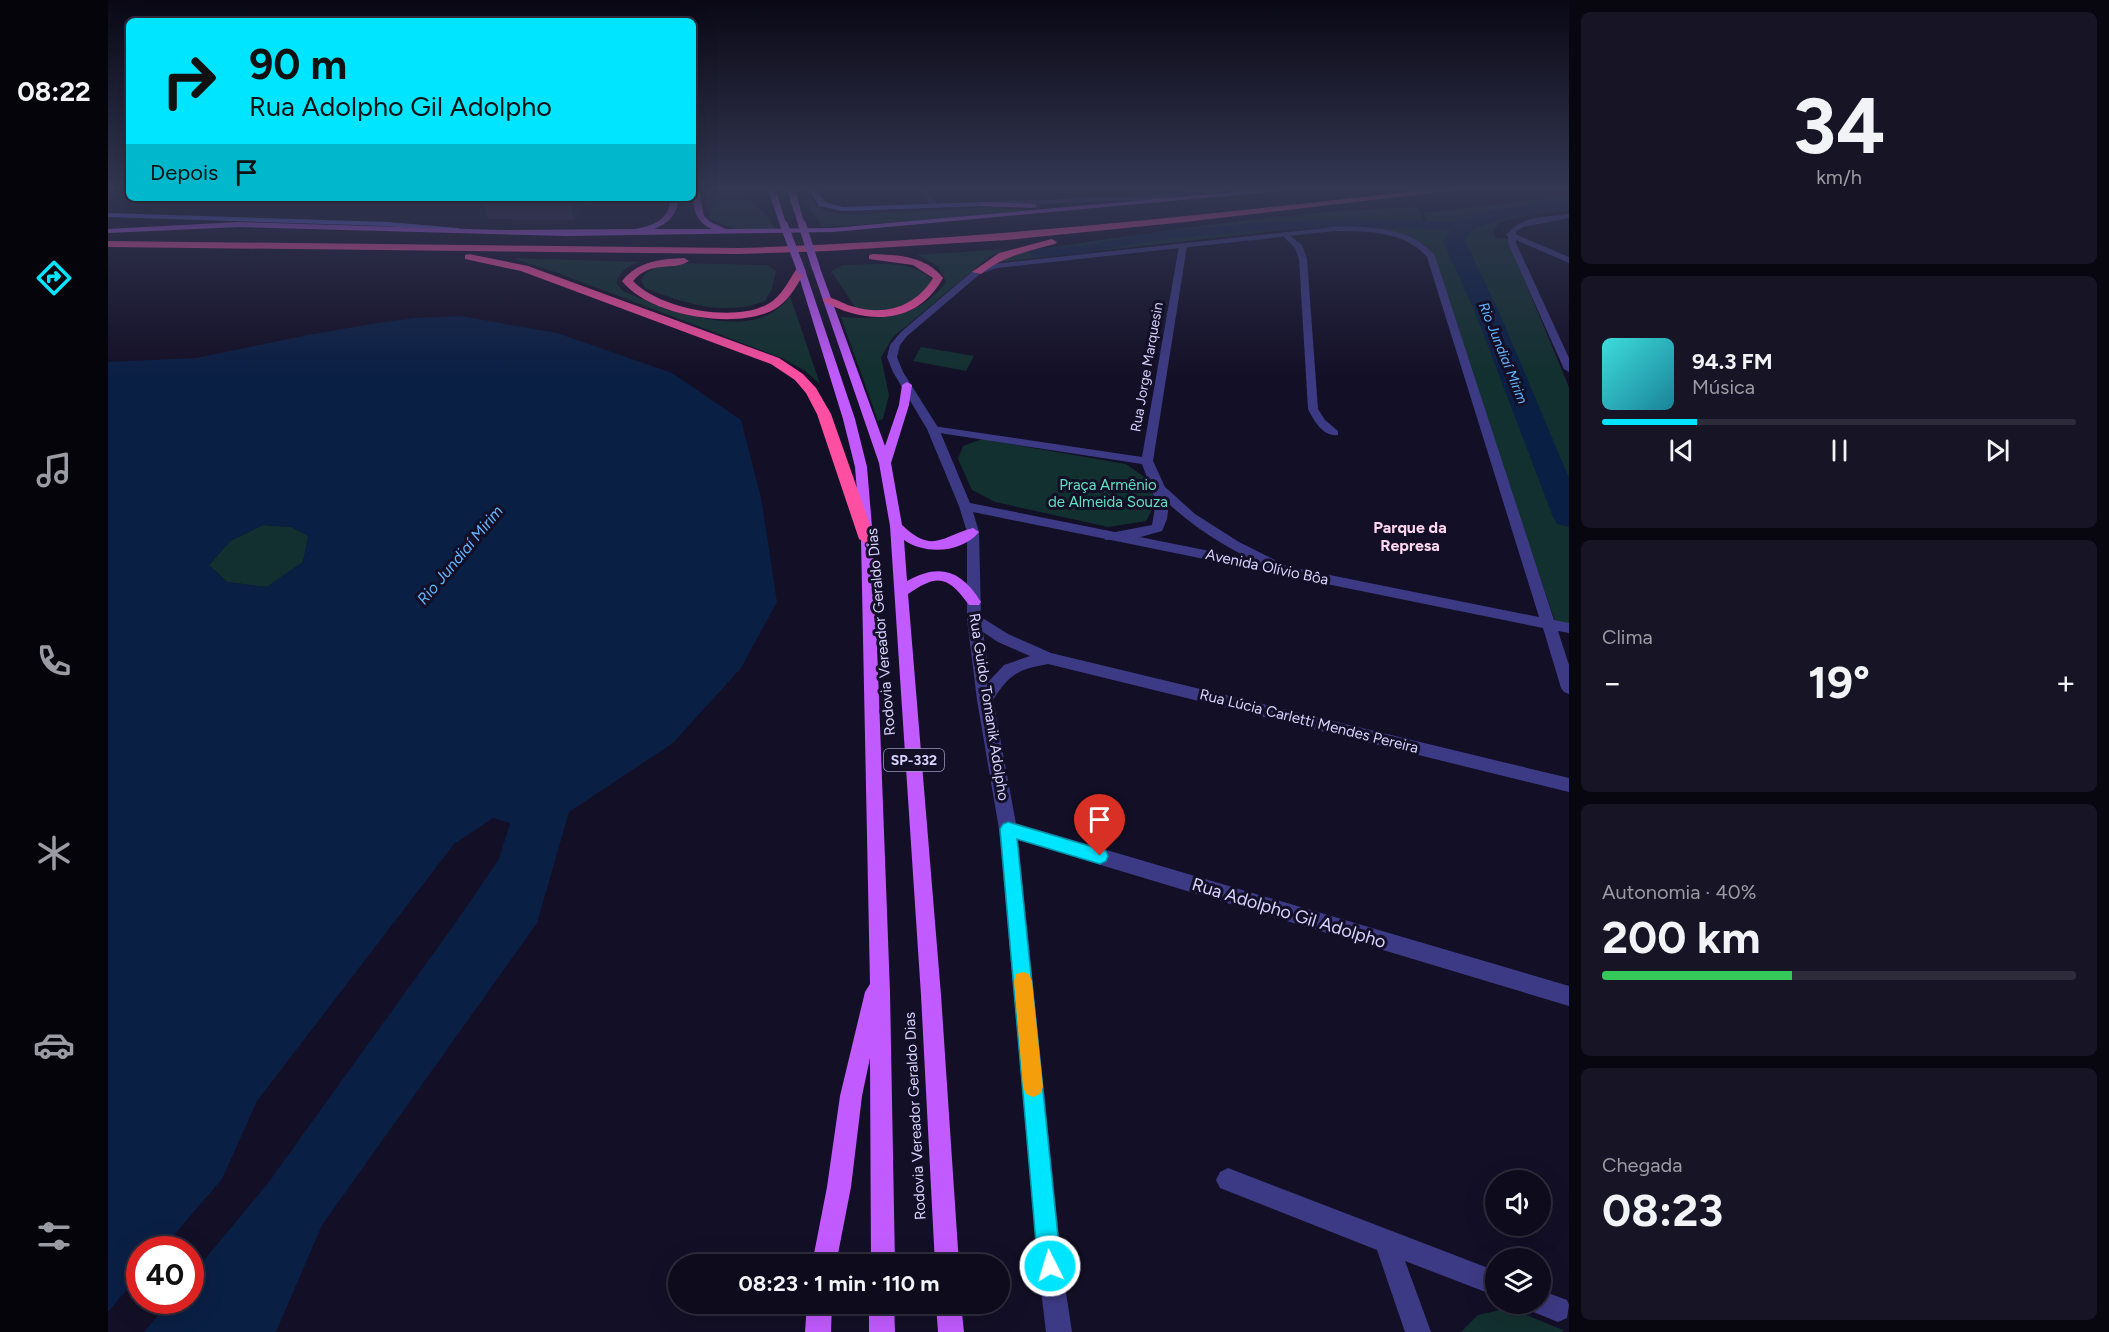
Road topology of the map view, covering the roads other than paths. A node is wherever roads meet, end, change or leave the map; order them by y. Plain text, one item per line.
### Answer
1 (402, 252) edge
2 (799, 252) edge
3 (806, 252) edge
4 (899, 252) edge
5 (1010, 252) edge
6 (1120, 252) edge
7 (1182, 252) edge
8 (1301, 252) edge
9 (1427, 252) edge
10 (1516, 252) edge
11 (1533, 252) edge
12 (1551, 252) edge
13 (425, 253) junction
14 (853, 256) junction
15 (721, 259) junction
16 (1568, 260) edge
17 (809, 269) junction
18 (977, 272) junction
19 (828, 300) junction
20 (1569, 369) edge
21 (907, 385) junction
22 (933, 429) junction
23 (1334, 433) dead end
24 (1147, 461) junction
25 (885, 463) junction
26 (1161, 490) junction
27 (965, 506) junction
28 (896, 526) junction
29 (973, 532) junction
30 (1110, 537) junction
31 (867, 539) junction
32 (1286, 571) junction
33 (901, 592) junction
34 (974, 602) junction
35 (974, 619) junction
36 (1549, 624) junction
37 (1569, 628) edge
38 (1048, 658) junction
39 (1569, 688) edge
40 (985, 700) junction
41 (1569, 785) edge
42 (1008, 829) junction
43 (880, 971) junction
44 (1569, 996) edge
45 (1228, 1180) dead end
46 (1386, 1241) junction
47 (826, 1254) edge
48 (883, 1254) edge
49 (946, 1254) edge
50 (1485, 1280) edge
51 (819, 1314) edge
52 (882, 1314) edge
53 (950, 1314) edge
54 (818, 1332) edge
55 (882, 1332) edge
56 (951, 1332) edge
57 (1059, 1332) edge
58 (1418, 1332) edge

1 - 13 highway
2 - 17 main road, Rodovia Vereador Geraldo Dias / SP-332, bridge
3 - 17 main road, Rodovia Vereador Geraldo Dias / SP-332, bridge
4 - 14 highway
5 - 18 highway
6 - 18 street
7 - 24 street, Rua Jorge Marquesin
8 - 23 street
9 - 36 street
10 - 20 street
11 - 16 street
12 - 16 street
13 - 15 highway
13 - 31 highway
14 - 15 highway
14 - 19 highway
15 - 17 highway
17 - 19 main road, Rodovia Vereador Geraldo Dias / SP-332
17 - 31 main road, Rodovia Vereador Geraldo Dias / SP-332
18 - 21 street, Rua Guido Tomanik Adolpho
19 - 25 main road, Rodovia Vereador Geraldo Dias / SP-332
21 - 22 street, Rua Guido Tomanik Adolpho
21 - 25 main road
22 - 24 street
22 - 27 street, Rua Guido Tomanik Adolpho
24 - 26 street
25 - 28 main road, Rodovia Vereador Geraldo Dias / SP-332
26 - 30 street
26 - 32 street
27 - 29 street, Rua Guido Tomanik Adolpho
27 - 30 street, Avenida Olívio Bôa
28 - 29 main road
28 - 33 main road, Rodovia Vereador Geraldo Dias / SP-332
29 - 34 street, Rua Guido Tomanik Adolpho
30 - 32 street, Avenida Olívio Bôa
31 - 43 main road, Rodovia Vereador Geraldo Dias / SP-332
32 - 36 street, Avenida Olívio Bôa
33 - 34 main road
33 - 49 main road, Rodovia Vereador Geraldo Dias / SP-332
34 - 35 street, Rua Guido Tomanik Adolpho
35 - 38 street, Rua Lúcia Carletti Mendes Pereira
35 - 40 street, Rua Guido Tomanik Adolpho
36 - 37 street, Avenida Olívio Bôa
36 - 39 street
38 - 40 street, Rua Lúcia Carletti Mendes Pereira
38 - 41 street, Rua Lúcia Carletti Mendes Pereira
40 - 42 street, Rua Guido Tomanik Adolpho
42 - 44 street, Rua Adolpho Gil Adolpho
42 - 57 street, Rua Guido Tomanik Adolpho
43 - 47 main road
43 - 48 main road, Rodovia Vereador Geraldo Dias / SP-332
45 - 46 street
46 - 50 street
46 - 58 street
51 - 54 main road
52 - 55 main road
53 - 56 main road

